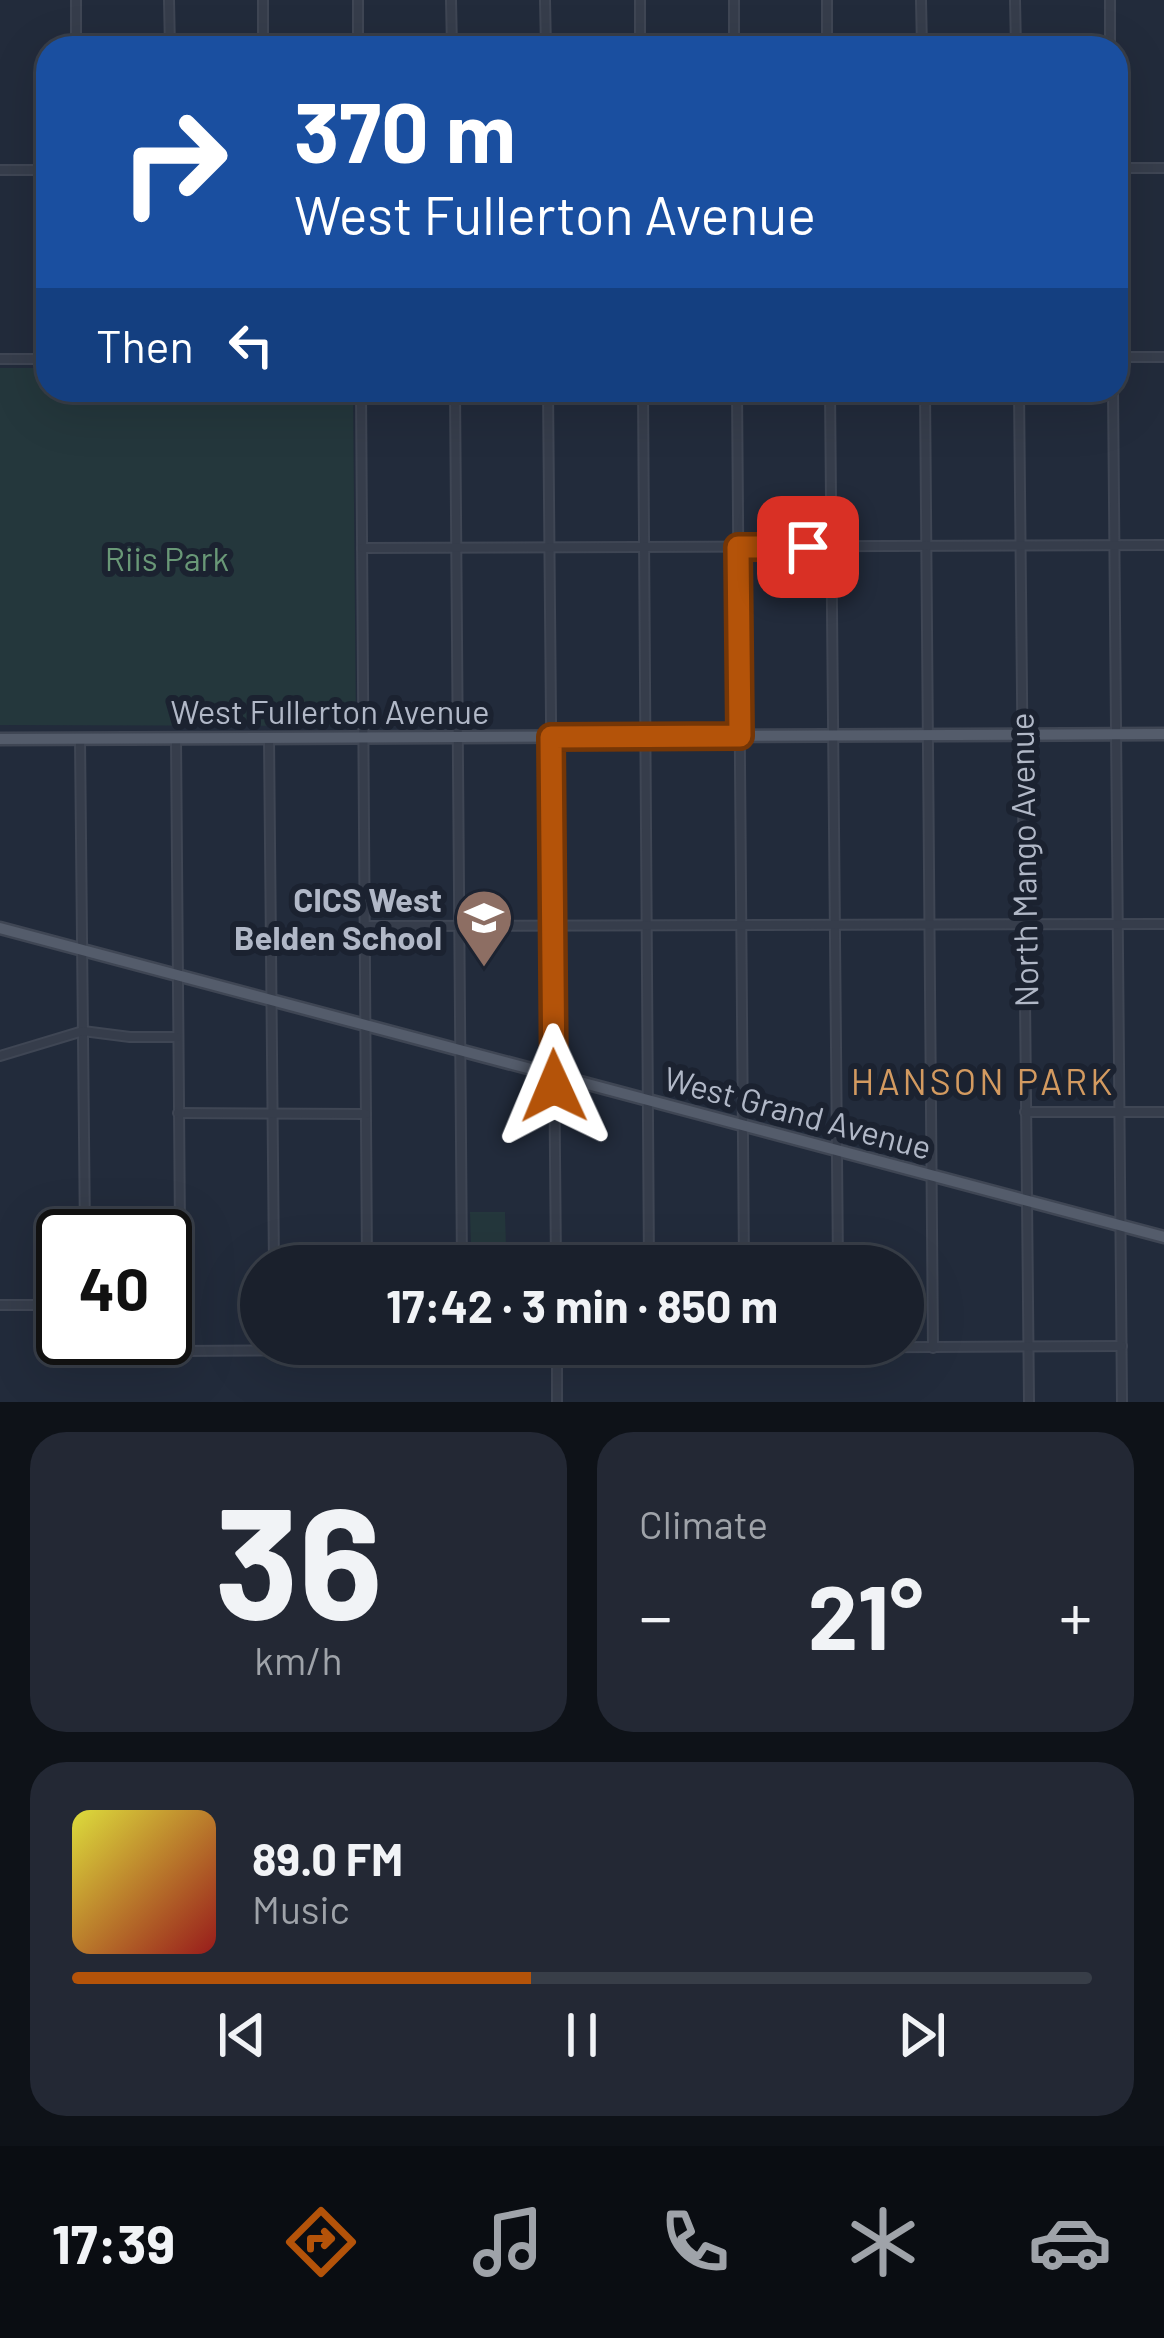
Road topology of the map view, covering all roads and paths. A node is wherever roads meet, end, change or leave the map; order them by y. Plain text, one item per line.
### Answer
1 (76, 0) edge
2 (169, 0) edge
3 (263, 0) edge
4 (358, 0) edge
5 (452, 0) edge
6 (545, 0) edge
7 (640, 0) edge
8 (734, 0) edge
9 (827, 0) edge
10 (921, 0) edge
11 (1016, 0) edge
12 (1110, 0) edge
13 (76, 36) edge
14 (170, 36) edge
15 (263, 36) edge
16 (358, 36) edge
17 (452, 36) edge
18 (546, 36) edge
19 (640, 36) edge
20 (734, 36) edge
21 (827, 36) edge
22 (922, 36) edge
23 (1016, 36) edge
24 (1110, 36) edge
25 (1128, 168) edge
26 (1164, 168) edge
27 (0, 170) edge
28 (36, 170) edge
29 (1128, 357) edge
30 (1164, 357) edge
31 (0, 359) edge
32 (36, 359) edge
33 (361, 402) edge
34 (454, 402) edge
35 (548, 402) edge
36 (643, 402) edge
37 (737, 402) edge
38 (830, 402) edge
39 (925, 402) edge
40 (1019, 402) edge
41 (1113, 402) edge
42 (1114, 545) junction
43 (1164, 545) edge
44 (926, 546) junction
45 (1020, 546) junction
46 (644, 547) junction
47 (738, 547) junction
48 (832, 547) junction
49 (362, 548) junction
50 (456, 548) junction
51 (550, 548) junction
52 (1116, 734) junction
53 (1164, 734) edge
54 (927, 735) junction
55 (1022, 735) junction
56 (645, 736) junction
57 (740, 736) junction
58 (834, 736) junction
59 (457, 737) junction
60 (551, 737) junction
61 (269, 738) junction
62 (363, 738) junction
63 (0, 739) edge
64 (80, 739) junction
65 (176, 739) junction
66 (929, 924) junction
67 (1024, 924) junction
68 (1118, 924) junction
69 (1164, 924) edge
70 (647, 925) junction
71 (741, 925) junction
72 (835, 925) junction
73 (365, 926) junction
74 (459, 926) junction
75 (552, 926) junction
76 (0, 928) edge
77 (83, 951) junction
78 (177, 977) junction
79 (272, 1001) junction
80 (365, 1024) junction
81 (83, 1031) junction
82 (177, 1037) junction
83 (460, 1050) junction
84 (0, 1056) edge
85 (554, 1074) junction
86 (648, 1100) junction
87 (1025, 1112) junction
88 (1120, 1112) junction
89 (1164, 1112) edge
90 (178, 1113) junction
91 (272, 1114) junction
92 (366, 1114) junction
93 (743, 1125) junction
94 (837, 1150) junction
95 (931, 1175) junction
96 (1026, 1201) junction
97 (85, 1209) edge
98 (179, 1209) edge
99 (1120, 1226) junction
100 (1164, 1238) edge
101 (274, 1245) edge
102 (367, 1245) edge
103 (463, 1245) edge
104 (556, 1245) edge
105 (650, 1245) edge
106 (744, 1245) edge
107 (838, 1245) edge
108 (0, 1305) edge
109 (36, 1305) edge
110 (1121, 1346) junction
111 (1028, 1347) junction
112 (240, 1348) edge
113 (924, 1348) edge
114 (933, 1348) junction
115 (192, 1351) edge
116 (556, 1365) edge
117 (557, 1402) edge
118 (1029, 1402) edge
119 (1122, 1402) edge

1 - 13 street
2 - 14 street
3 - 15 street
4 - 16 street
5 - 17 street
6 - 18 street
7 - 19 street
8 - 20 street
9 - 21 street
10 - 22 street
11 - 23 street
12 - 24 street
25 - 26 street
27 - 28 street
29 - 30 street
31 - 32 street
33 - 49 street
34 - 50 street
35 - 51 street
36 - 46 street
37 - 47 street
38 - 48 street
39 - 44 street
40 - 45 street, North Mango Avenue
41 - 42 street
42 - 43 street
42 - 45 street
42 - 52 street
44 - 45 street
44 - 48 street
44 - 54 street
45 - 55 street, North Mango Avenue
46 - 47 street
46 - 51 street
46 - 56 street
47 - 48 street
47 - 57 street
48 - 58 street
49 - 50 street
49 - 62 street
50 - 51 street
50 - 59 street
51 - 60 street
52 - 53 main road, West Fullerton Avenue
52 - 55 main road, West Fullerton Avenue
52 - 68 street
54 - 55 main road, West Fullerton Avenue
54 - 58 main road, West Fullerton Avenue
54 - 66 street
55 - 67 street, North Mango Avenue
56 - 57 main road, West Fullerton Avenue
56 - 60 main road, West Fullerton Avenue
56 - 70 street
57 - 58 main road, West Fullerton Avenue
57 - 71 street
58 - 72 street
59 - 60 main road, West Fullerton Avenue
59 - 62 main road, West Fullerton Avenue
59 - 74 street
60 - 75 street
61 - 62 main road, West Fullerton Avenue
61 - 65 main road, West Fullerton Avenue
61 - 79 street
62 - 73 street
63 - 64 main road, West Fullerton Avenue
64 - 65 main road, West Fullerton Avenue
64 - 77 street
65 - 78 street
66 - 67 street
66 - 72 street
66 - 95 street
67 - 68 street
67 - 87 street, North Mango Avenue
68 - 69 street
68 - 88 street
70 - 71 street
70 - 75 street
70 - 86 street
71 - 72 street
71 - 93 street
72 - 94 street
73 - 74 street
73 - 80 street
74 - 75 street
74 - 83 street
75 - 85 street
76 - 77 main road, West Grand Avenue
77 - 78 main road, West Grand Avenue
77 - 81 street
78 - 79 main road, West Grand Avenue
78 - 82 street
79 - 80 main road, West Grand Avenue
79 - 91 street
80 - 83 main road, West Grand Avenue
80 - 92 street
81 - 82 street
81 - 84 street
81 - 97 street
82 - 90 street
83 - 85 main road, West Grand Avenue
83 - 103 street
85 - 86 main road, West Grand Avenue
85 - 104 street
86 - 93 main road, West Grand Avenue
86 - 105 street
87 - 88 street
87 - 96 street, North Mango Avenue
88 - 89 street
88 - 99 street
90 - 91 street
90 - 98 street
91 - 92 street
91 - 101 street
92 - 102 street
93 - 94 main road, West Grand Avenue
93 - 106 street
94 - 95 main road, West Grand Avenue
94 - 107 street
95 - 96 main road, West Grand Avenue
95 - 114 street
96 - 99 main road, West Grand Avenue
96 - 111 street, North Mango Avenue
99 - 100 main road, West Grand Avenue
99 - 110 street
108 - 109 street
110 - 111 street
110 - 119 street
111 - 114 street
111 - 118 street, North Mango Avenue
112 - 115 street
113 - 114 street
116 - 117 street

